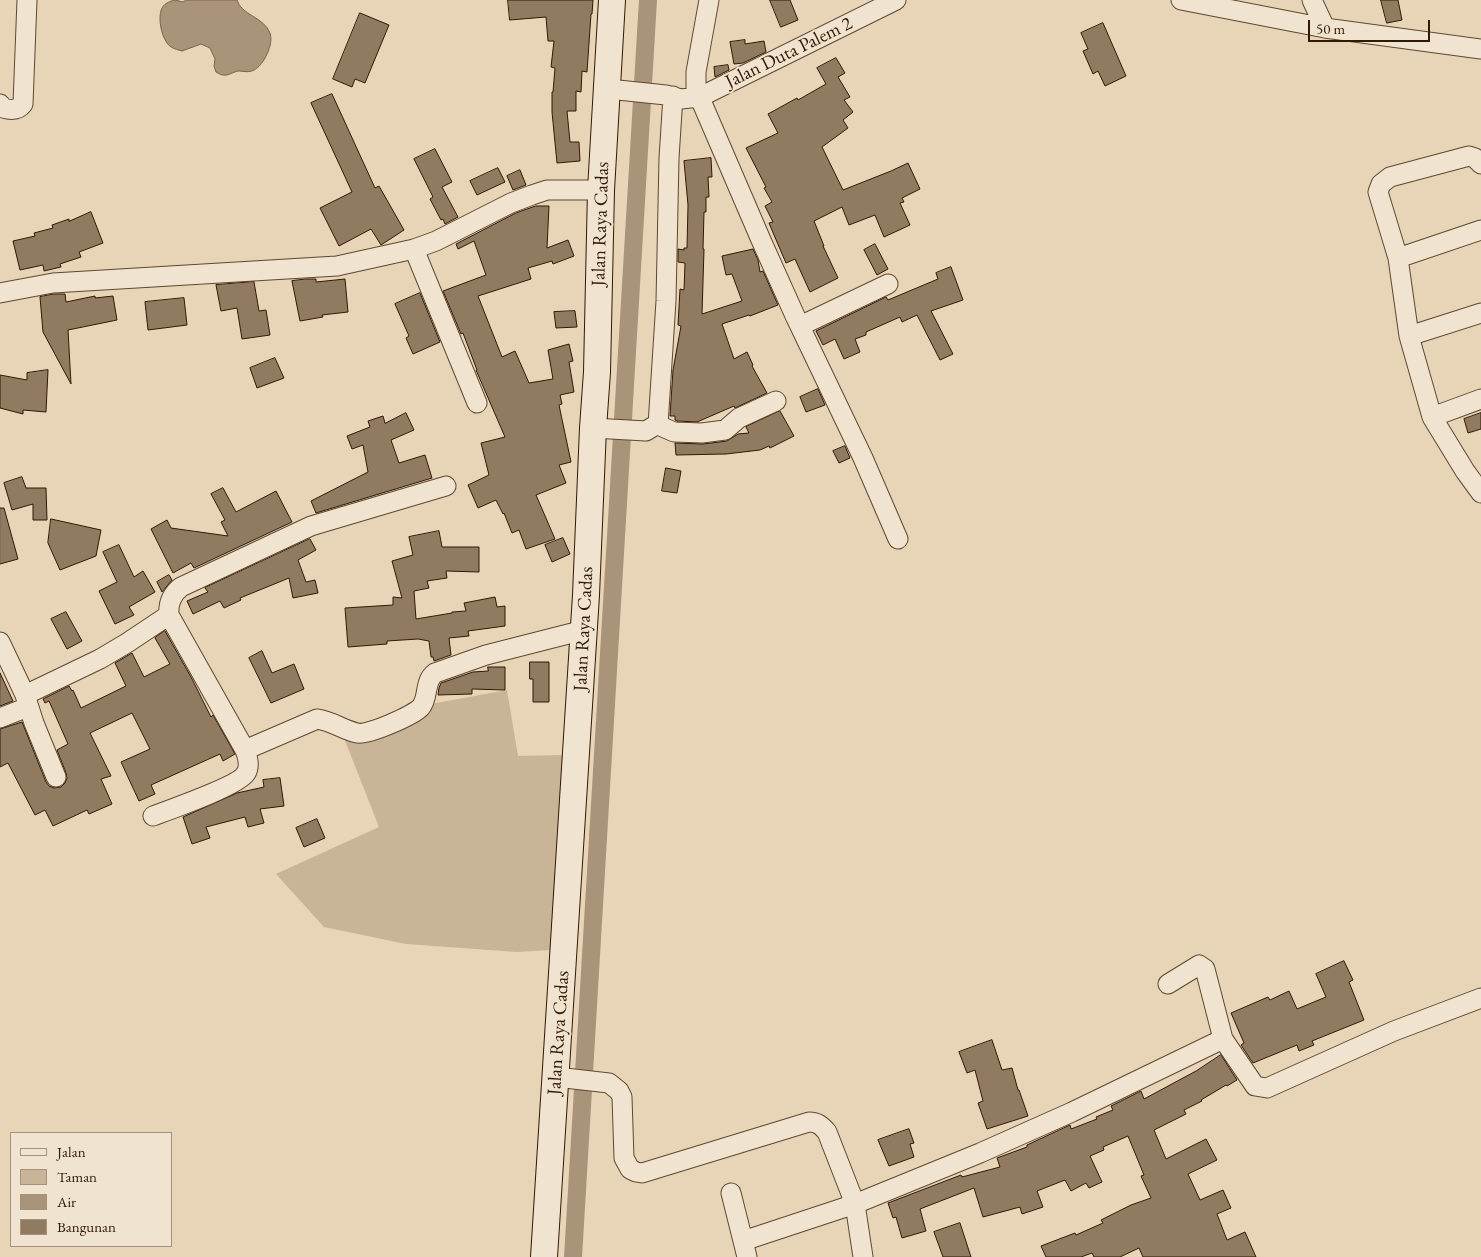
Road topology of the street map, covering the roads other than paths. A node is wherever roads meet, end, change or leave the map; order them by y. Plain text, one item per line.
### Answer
1 (27, 0) edge
2 (612, 0) edge
3 (709, 0) edge
4 (896, 0) edge
5 (1181, 0) edge
6 (1312, 0) edge
7 (870, 6) edge
8 (1325, 28) junction
9 (1481, 50) edge
10 (613, 88) junction
11 (680, 97) junction
12 (0, 104) edge
13 (1481, 164) edge
14 (601, 190) junction
15 (1481, 230) edge
16 (414, 249) junction
17 (1398, 258) junction
18 (888, 284) dead end
19 (0, 293) edge
20 (1481, 313) edge
21 (800, 326) junction
22 (1408, 336) junction
23 (1481, 399) edge
24 (776, 401) dead end
25 (477, 403) dead end
26 (1432, 417) junction
27 (599, 428) junction
28 (652, 428) junction
29 (1473, 469) edge
30 (446, 486) dead end
31 (1481, 493) edge
32 (898, 539) dead end
33 (169, 615) junction
34 (584, 630) junction
35 (0, 642) edge
36 (26, 701) junction
37 (0, 718) edge
38 (245, 750) junction
39 (56, 777) dead end
40 (153, 816) dead end
41 (1168, 984) dead end
42 (1481, 998) edge
43 (1224, 1039) junction
44 (561, 1077) junction
45 (731, 1193) dead end
46 (855, 1204) junction
47 (745, 1249) edge
48 (544, 1257) edge
49 (863, 1257) edge

1 - 12 street
2 - 10 street, Jalan Raya Cadas
3 - 11 street
4 - 7 street, Jalan Duta Palem 2
5 - 8 street
6 - 8 street
7 - 11 street, Jalan Duta Palem 2
8 - 9 street
10 - 11 street
10 - 14 street, Jalan Raya Cadas
11 - 21 street
11 - 28 street
13 - 17 street
14 - 16 street
14 - 27 street, Jalan Raya Cadas
15 - 17 street
16 - 19 street
16 - 25 street
17 - 22 street
18 - 21 street
20 - 22 street
21 - 32 street
22 - 26 street
23 - 26 street
24 - 28 street
26 - 29 street
27 - 28 street
27 - 34 street, Jalan Raya Cadas
29 - 31 street
30 - 33 street
33 - 36 street
33 - 38 street
34 - 38 street
34 - 44 street, Jalan Raya Cadas
35 - 36 street
36 - 37 street
36 - 39 street
38 - 40 street
41 - 43 street
42 - 43 street
43 - 46 street
44 - 46 street
44 - 48 street, Jalan Raya Cadas
45 - 47 street
46 - 47 street
46 - 49 street

